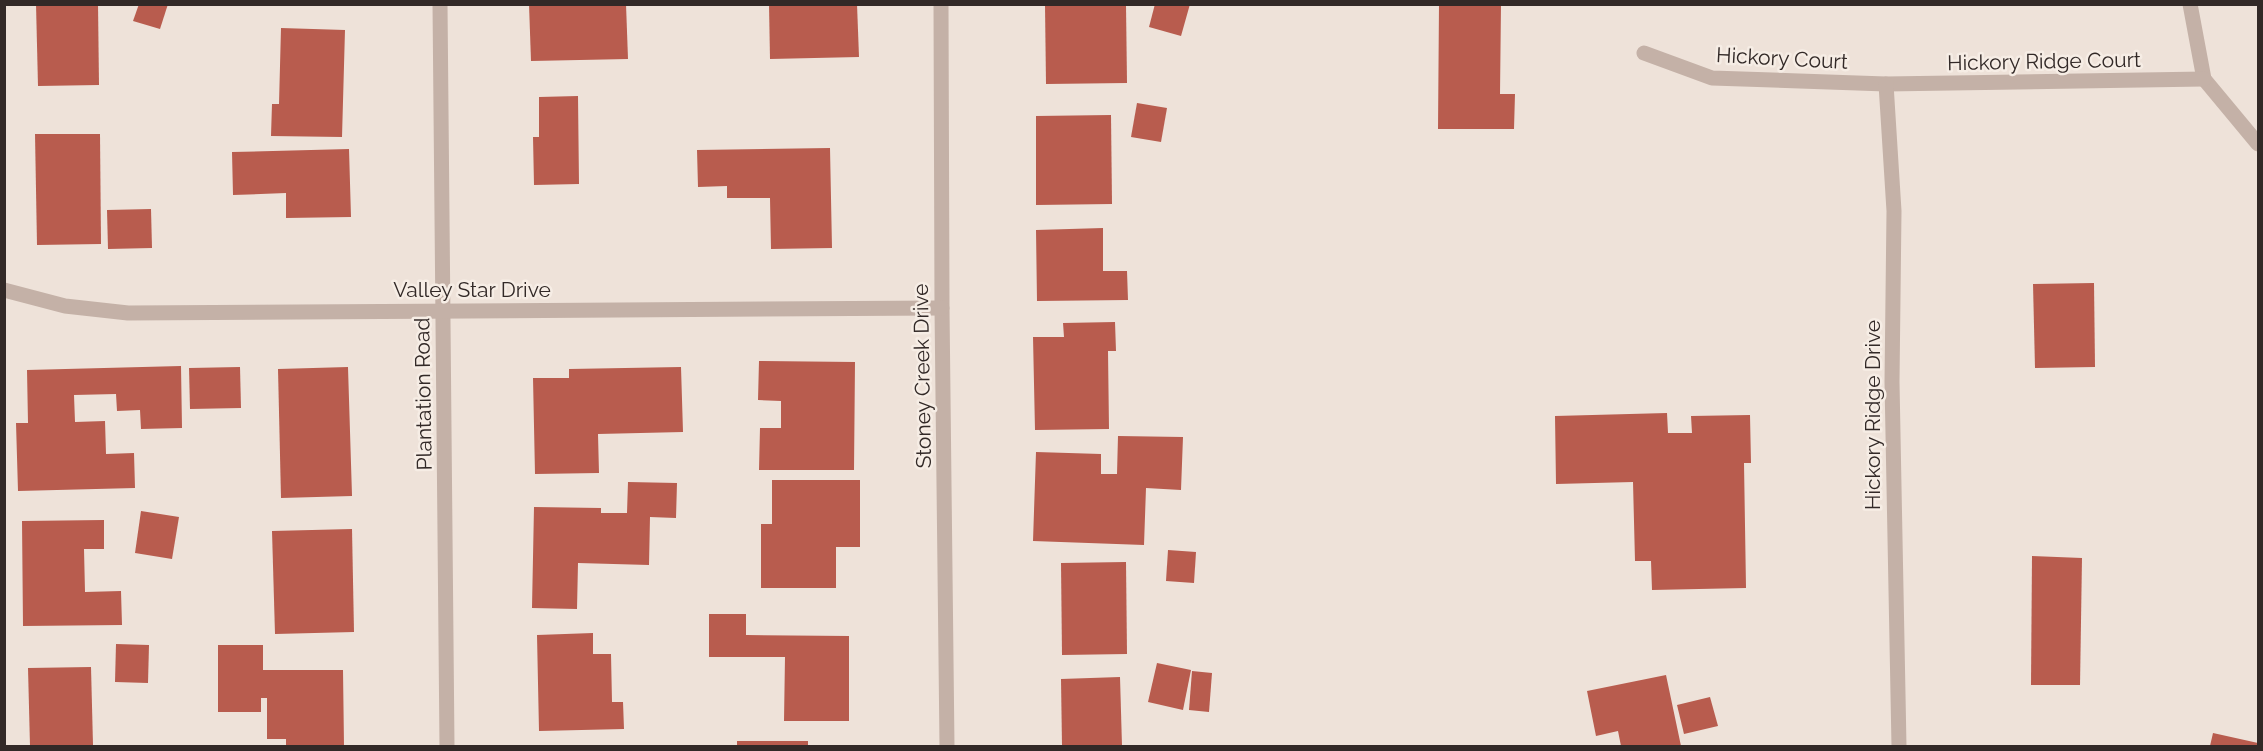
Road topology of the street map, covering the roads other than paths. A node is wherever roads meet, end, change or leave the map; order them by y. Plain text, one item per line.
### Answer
1 (440, 4) edge
2 (941, 4) edge
3 (2190, 4) edge
4 (1644, 53) dead end
5 (2204, 79) junction
6 (1886, 84) junction
7 (2259, 144) edge
8 (4, 290) edge
9 (942, 308) junction
10 (443, 310) junction
11 (447, 747) edge
12 (947, 747) edge
13 (1899, 747) edge

1 - 10 street, Plantation Road
2 - 9 street, Stoney Creek Drive
3 - 5 street
4 - 6 street, Hickory Court
5 - 6 street, Hickory Ridge Court
5 - 7 street
6 - 13 street, Hickory Ridge Drive
8 - 10 street, Valley Star Drive
9 - 10 street, Valley Star Drive
9 - 12 street, Stoney Creek Drive
10 - 11 street, Plantation Road

